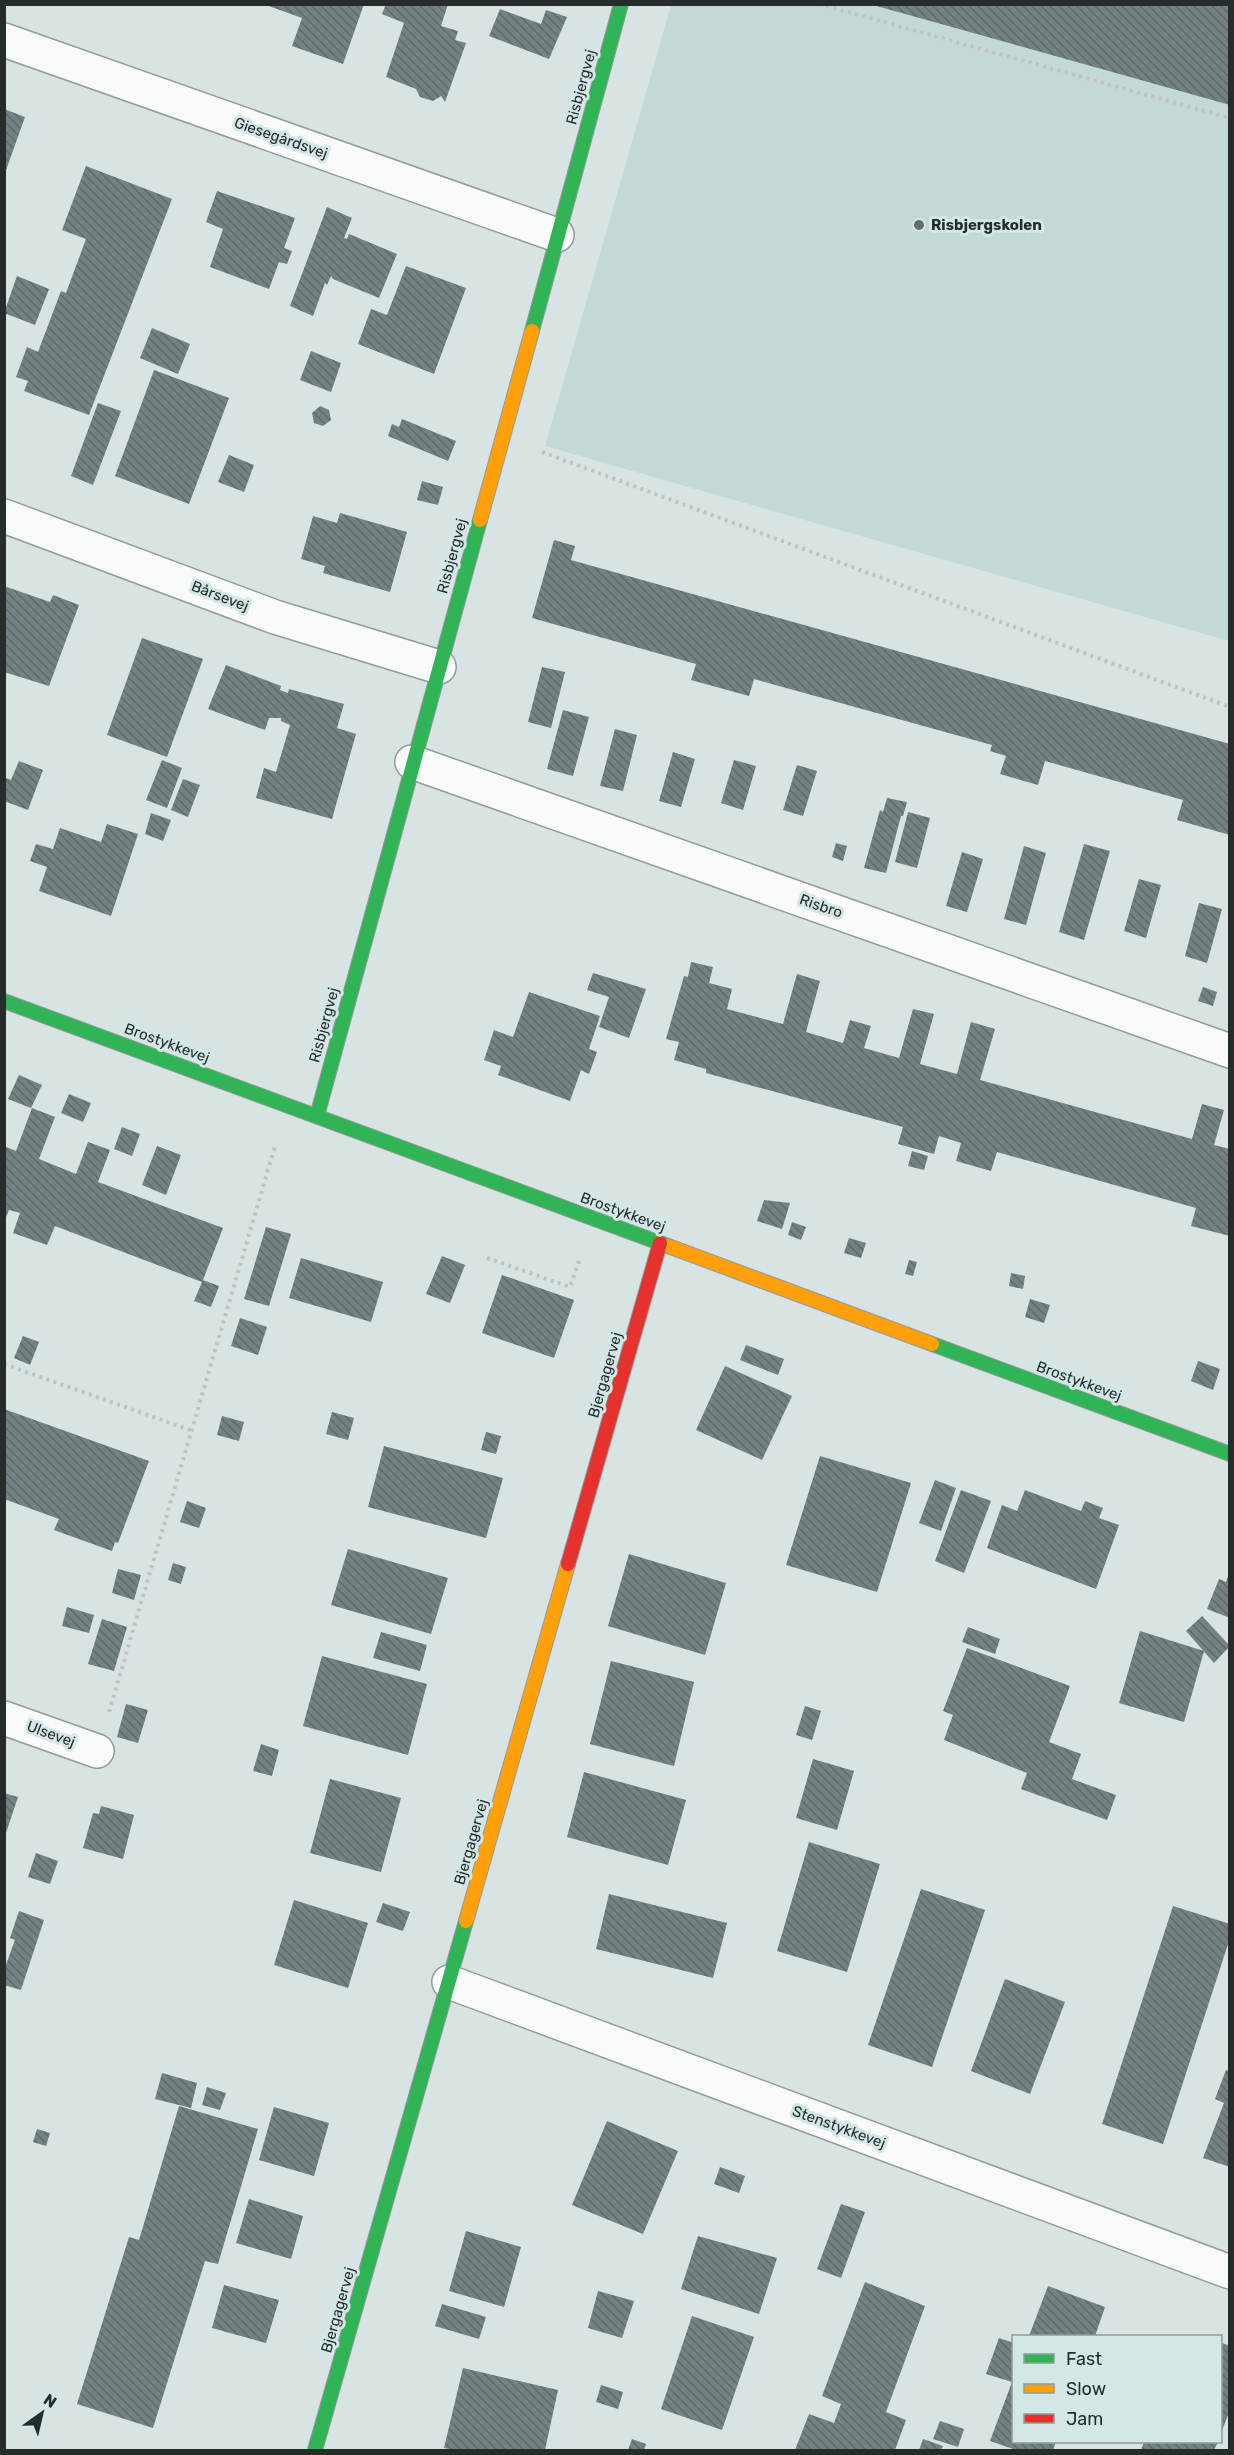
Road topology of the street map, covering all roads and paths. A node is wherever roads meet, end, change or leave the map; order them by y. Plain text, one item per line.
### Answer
1 (621, 4) edge
2 (819, 4) edge
3 (4, 40) edge
4 (1230, 118) edge
5 (557, 235) junction
6 (502, 437) junction
7 (4, 516) edge
8 (439, 667) junction
9 (1230, 707) edge
10 (412, 762) junction
11 (4, 1001) edge
12 (1230, 1051) edge
13 (288, 1106) junction
14 (317, 1116) junction
15 (594, 1219) junction
16 (660, 1243) junction
17 (487, 1258) dead end
18 (4, 1364) edge
19 (191, 1430) junction
20 (1230, 1454) edge
21 (4, 1718) edge
22 (97, 1751) joint
23 (449, 1982) junction
24 (1230, 2272) edge
25 (315, 2451) edge

1 - 5 street, Risbjergvej
2 - 4 path
3 - 5 street, Giesegårdsvej
5 - 6 street, Risbjergvej
6 - 8 street, Risbjergvej
6 - 9 path
7 - 8 street, Bårsevej
8 - 10 street, Risbjergvej
10 - 12 street, Risbro
10 - 14 street, Risbjergvej
11 - 13 street, Brostykkevej
13 - 14 street, Brostykkevej
13 - 19 path
14 - 15 street, Brostykkevej
15 - 16 street, Brostykkevej
15 - 17 path
16 - 20 street, Brostykkevej
16 - 23 street, Bjergagervej
18 - 19 path
19 - 22 path
21 - 22 street, Ulsevej
23 - 24 street, Stenstykkevej
23 - 25 street, Bjergagervej

